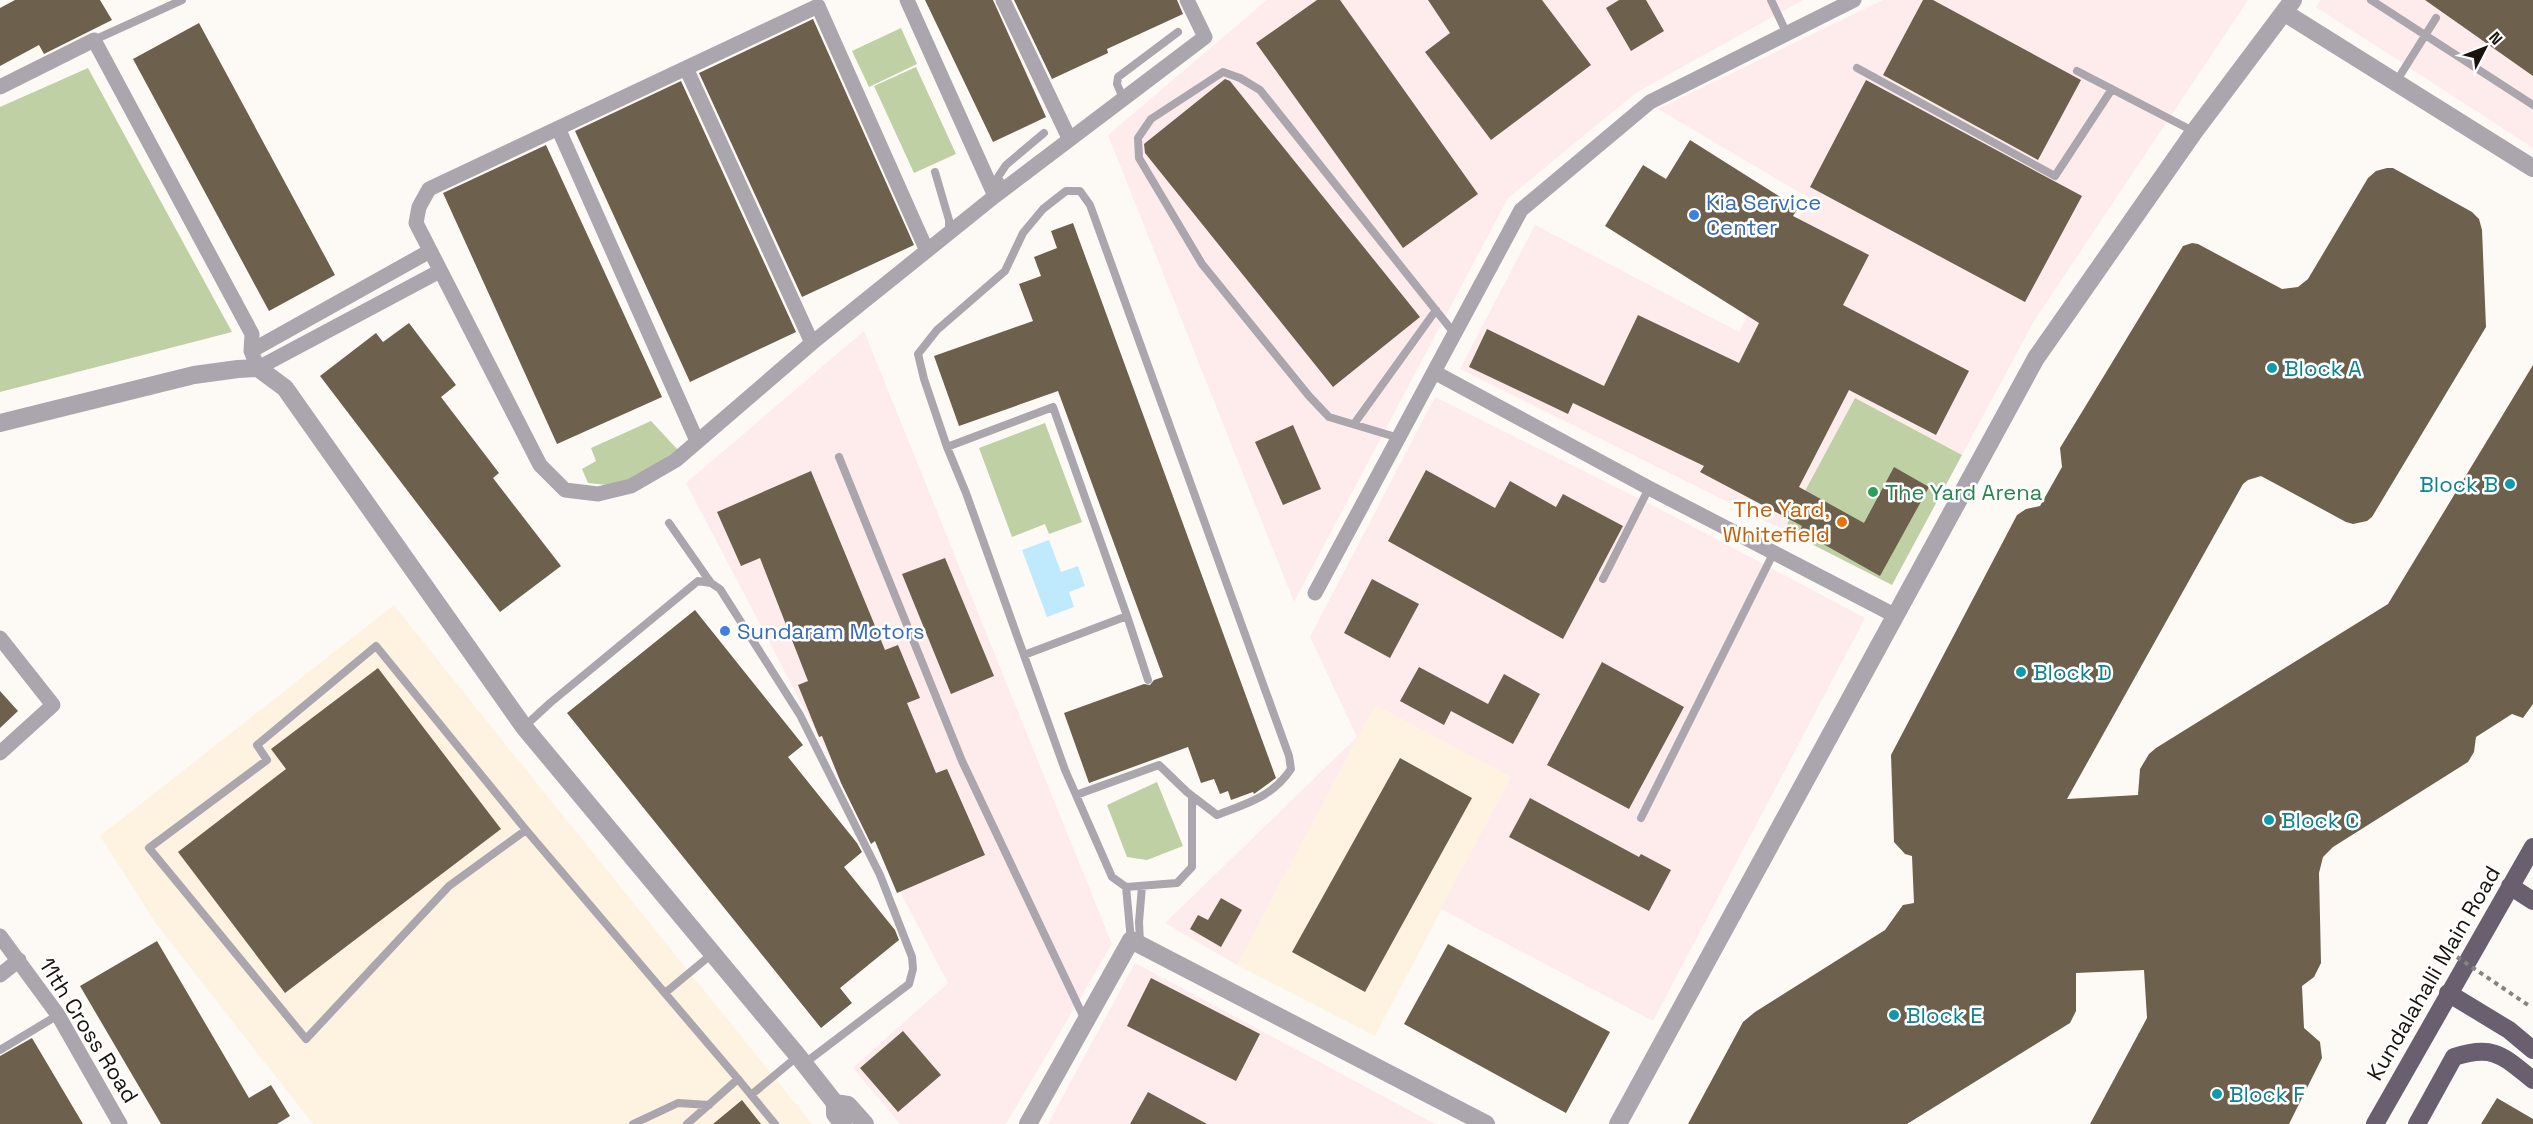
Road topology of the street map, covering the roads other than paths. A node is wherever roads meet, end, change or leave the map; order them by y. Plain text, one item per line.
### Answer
1 (182, 0) edge
2 (907, 0) edge
3 (1003, 0) edge
4 (1187, 0) edge
5 (1771, 0) edge
6 (1854, 0) edge
7 (2371, 0) edge
8 (2289, 6) edge
9 (2436, 18) dead end
10 (1178, 32) dead end
11 (1787, 34) junction
12 (2426, 36) junction
13 (94, 40) junction
14 (686, 68) junction
15 (1857, 68) dead end
16 (2077, 70) dead end
17 (2397, 82) junction
18 (0, 86) edge
19 (2112, 89) junction
20 (1123, 98) junction
21 (2533, 105) edge
22 (558, 128) junction
23 (2194, 132) junction
24 (1044, 133) dead end
25 (1069, 138) junction
26 (2533, 168) edge
27 (936, 172) dead end
28 (999, 192) junction
29 (949, 233) junction
30 (430, 251) junction
31 (927, 251) junction
32 (440, 271) junction
33 (363, 290) junction
34 (374, 307) junction
35 (1436, 310) junction
36 (1454, 333) junction
37 (812, 343) junction
38 (254, 359) junction
39 (1434, 372) junction
40 (0, 423) edge
41 (1354, 424) junction
42 (1399, 438) junction
43 (697, 441) junction
44 (947, 447) junction
45 (839, 457) dead end
46 (1649, 488) junction
47 (669, 523) dead end
48 (1774, 552) junction
49 (1603, 579) dead end
50 (711, 583) junction
51 (1316, 593) dead end
52 (1894, 615) junction
53 (1127, 616) junction
54 (0, 638) edge
55 (1024, 655) junction
56 (1148, 680) dead end
57 (524, 727) junction
58 (0, 753) edge
59 (1076, 795) junction
60 (1192, 796) junction
61 (1641, 818) dead end
62 (526, 830) junction
63 (2533, 846) edge
64 (1142, 886) junction
65 (2510, 886) junction
66 (1126, 887) junction
67 (2533, 901) edge
68 (0, 936) edge
69 (1135, 942) junction
70 (712, 954) junction
71 (18, 960) junction
72 (0, 975) edge
73 (665, 993) junction
74 (2448, 993) junction
75 (58, 1015) junction
76 (1085, 1021) junction
77 (0, 1050) edge
78 (2533, 1050) edge
79 (801, 1060) junction
80 (738, 1079) junction
81 (2533, 1080) edge
82 (751, 1095) junction
83 (835, 1103) junction
84 (710, 1105) junction
85 (120, 1124) edge
86 (633, 1124) edge
87 (687, 1124) edge
88 (775, 1124) edge
89 (843, 1124) edge
90 (865, 1124) edge
91 (1028, 1124) edge
92 (1486, 1124) edge
93 (1618, 1124) edge
94 (2376, 1124) edge
95 (2417, 1124) edge

1 - 13 lane
2 - 28 street
3 - 25 street
4 - 20 street
5 - 11 lane
6 - 11 street
7 - 12 lane
8 - 17 street
8 - 23 street
9 - 12 lane
10 - 20 lane
11 - 36 street
12 - 17 lane
12 - 21 lane
13 - 18 street
13 - 38 street
14 - 22 street
14 - 31 street
14 - 37 street
15 - 19 lane
16 - 19 lane
17 - 26 street
19 - 23 lane
20 - 25 street
22 - 30 street
22 - 43 street
23 - 52 street
24 - 28 lane
25 - 28 street
27 - 29 lane
28 - 29 street
29 - 31 street
30 - 32 street
30 - 33 street
31 - 37 street
32 - 34 street
32 - 43 street
33 - 34 street
33 - 38 street
34 - 38 street
35 - 36 lane
35 - 41 lane
35 - 41 lane
36 - 39 street
37 - 43 street
38 - 40 street
38 - 57 street
39 - 42 street
39 - 46 street
41 - 42 lane
42 - 51 street
44 - 53 lane
44 - 55 lane
44 - 60 lane
45 - 76 lane
46 - 48 street
46 - 49 lane
47 - 50 lane
48 - 52 street
48 - 61 lane
50 - 57 lane
50 - 79 lane
52 - 93 street
53 - 55 lane
53 - 56 lane
54 - 58 street
55 - 59 lane
57 - 70 street
59 - 60 lane
59 - 66 lane
60 - 64 lane
62 - 62 lane
62 - 73 lane
63 - 65 main road, Kundalahalli Main Road
64 - 66 lane
64 - 69 lane
65 - 67 main road
65 - 74 main road, Kundalahalli Main Road
66 - 69 lane
68 - 71 street, 11th Cross Road
69 - 76 street
69 - 92 street
70 - 73 lane
70 - 79 street
71 - 72 street
71 - 75 street, 11th Cross Road
73 - 80 lane
74 - 78 main road
74 - 94 main road, Kundalahalli Main Road
75 - 77 lane
75 - 85 street, 11th Cross Road
76 - 91 street
79 - 82 lane
79 - 83 street
80 - 82 lane
80 - 84 lane
81 - 95 main road
82 - 88 lane
83 - 89 street
83 - 90 street
84 - 86 lane
84 - 87 lane

